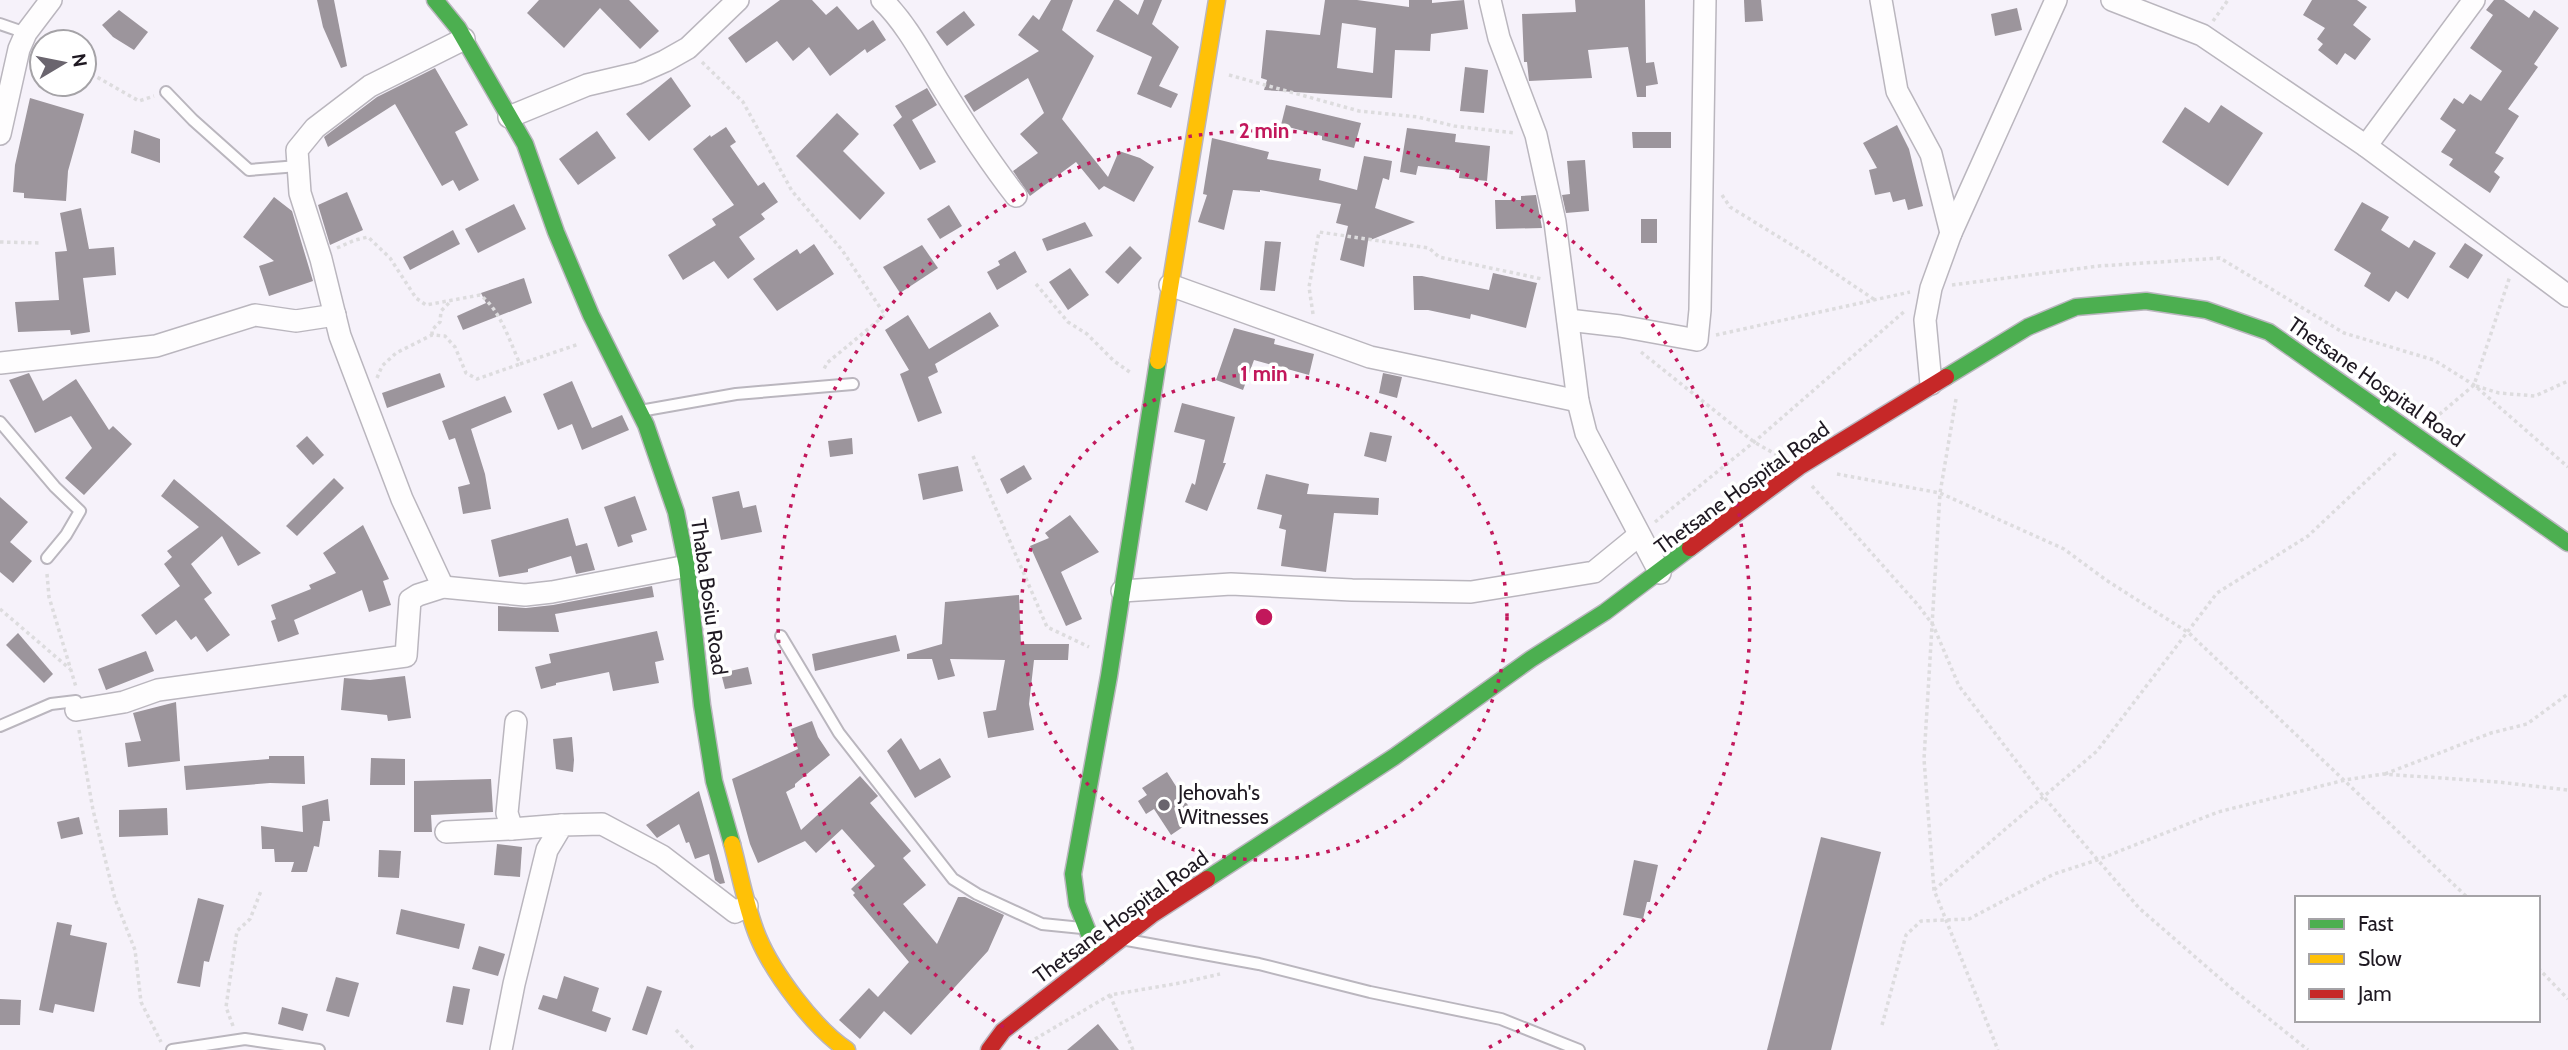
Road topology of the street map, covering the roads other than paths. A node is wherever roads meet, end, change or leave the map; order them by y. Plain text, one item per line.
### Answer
1 (51, 0) edge
2 (435, 0) edge
3 (738, 0) edge
4 (882, 0) edge
5 (1217, 0) edge
6 (1490, 0) edge
7 (1705, 0) edge
8 (1881, 0) edge
9 (2056, 0) edge
10 (2112, 0) edge
11 (2474, 0) edge
12 (0, 24) edge
13 (26, 33) junction
14 (464, 38) junction
15 (166, 92) road end
16 (509, 117) junction
17 (0, 134) edge
18 (2366, 146) junction
19 (298, 166) junction
20 (1016, 196) dead end
21 (1951, 233) junction
22 (1170, 285) junction
23 (2568, 296) edge
24 (335, 315) junction
25 (1568, 320) junction
26 (0, 363) edge
27 (853, 384) dead end
28 (1931, 384) junction
29 (1578, 401) junction
30 (638, 411) junction
31 (0, 422) edge
32 (1638, 536) junction
33 (2568, 542) edge
34 (47, 558) road end
35 (687, 566) junction
36 (1660, 573) junction
37 (443, 587) junction
38 (1122, 591) junction
39 (780, 636) dead end
40 (76, 705) joint
41 (516, 722) dead end
42 (0, 726) edge
43 (562, 825) junction
44 (512, 829) junction
45 (446, 832) dead end
46 (747, 906) junction
47 (1087, 928) junction
48 (1121, 939) junction
49 (1098, 957) junction
50 (839, 1048) edge
51 (172, 1050) edge
52 (319, 1050) edge
53 (502, 1050) edge
54 (989, 1050) edge
55 (1579, 1050) edge

1 - 13 street
2 - 14 street, Thaba Bosiu Road
3 - 16 street
4 - 20 street
5 - 22 street
6 - 25 street
7 - 25 street
8 - 21 street
9 - 21 street
10 - 18 street
11 - 18 street
12 - 13 lane
13 - 17 street
14 - 16 street, Thaba Bosiu Road
14 - 19 street
15 - 19 lane
16 - 30 street, Thaba Bosiu Road
18 - 23 street
19 - 24 street
21 - 28 street
22 - 29 street
22 - 38 street
24 - 26 street
24 - 37 street
25 - 29 street
27 - 30 lane
28 - 33 street, Thetsane Hospital Road
28 - 36 street, Thetsane Hospital Road
29 - 32 street
30 - 35 street, Thaba Bosiu Road
31 - 34 lane
32 - 36 street
32 - 38 street
35 - 37 street
35 - 46 street, Thaba Bosiu Road
36 - 48 street, Thetsane Hospital Road
37 - 40 street
38 - 47 street
39 - 47 lane
40 - 42 lane
41 - 44 street
43 - 44 street
43 - 46 street
43 - 53 street
44 - 45 street
46 - 50 street, Thaba Bosiu Road
47 - 49 street
48 - 49 street, Thetsane Hospital Road
48 - 55 lane
49 - 54 street, Thetsane Hospital Road
51 - 52 lane

